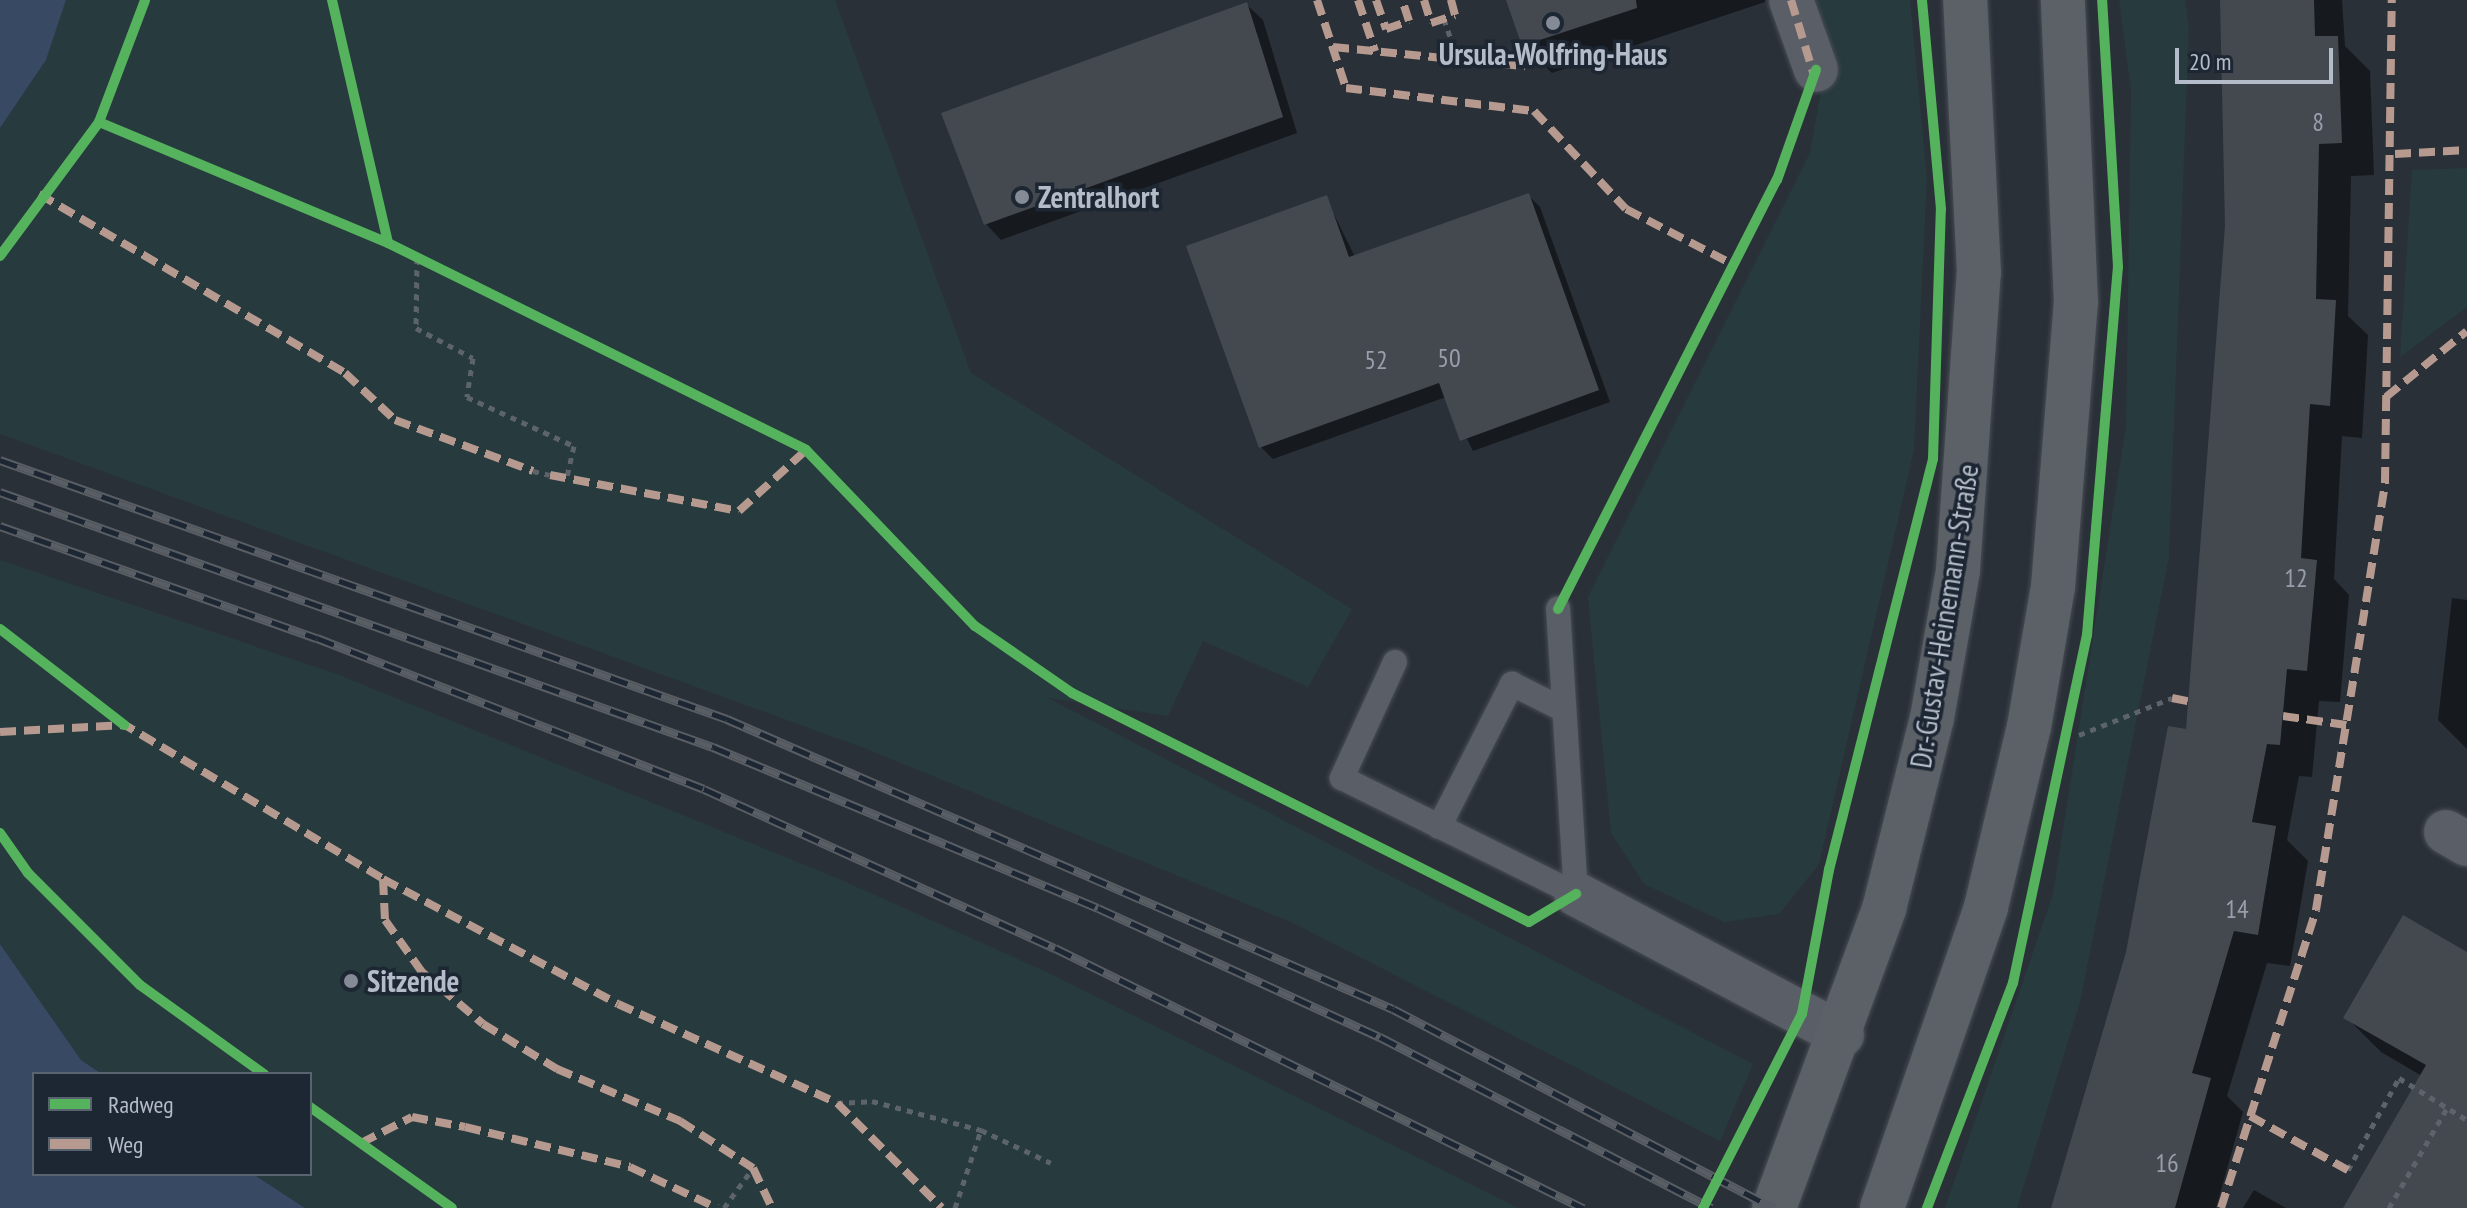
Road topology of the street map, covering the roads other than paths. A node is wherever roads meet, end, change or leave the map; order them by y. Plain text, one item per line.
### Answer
1 (1791, 0) edge
2 (1965, 0) edge
3 (2063, 0) edge
4 (1816, 70) dead end
5 (1558, 609) dead end
6 (1395, 662) dead end
7 (1564, 710) junction
8 (1439, 827) junction
9 (1576, 894) junction
10 (1842, 1035) junction
11 (1774, 1208) edge
12 (1882, 1208) edge

1 - 4 street
2 - 10 main road, Dr.-Gustav-Heinemann-Straße
3 - 12 main road
5 - 7 lane
6 - 8 lane
7 - 8 lane
7 - 9 lane
8 - 9 lane
9 - 10 street
10 - 11 main road, Dr.-Gustav-Heinemann-Straße

